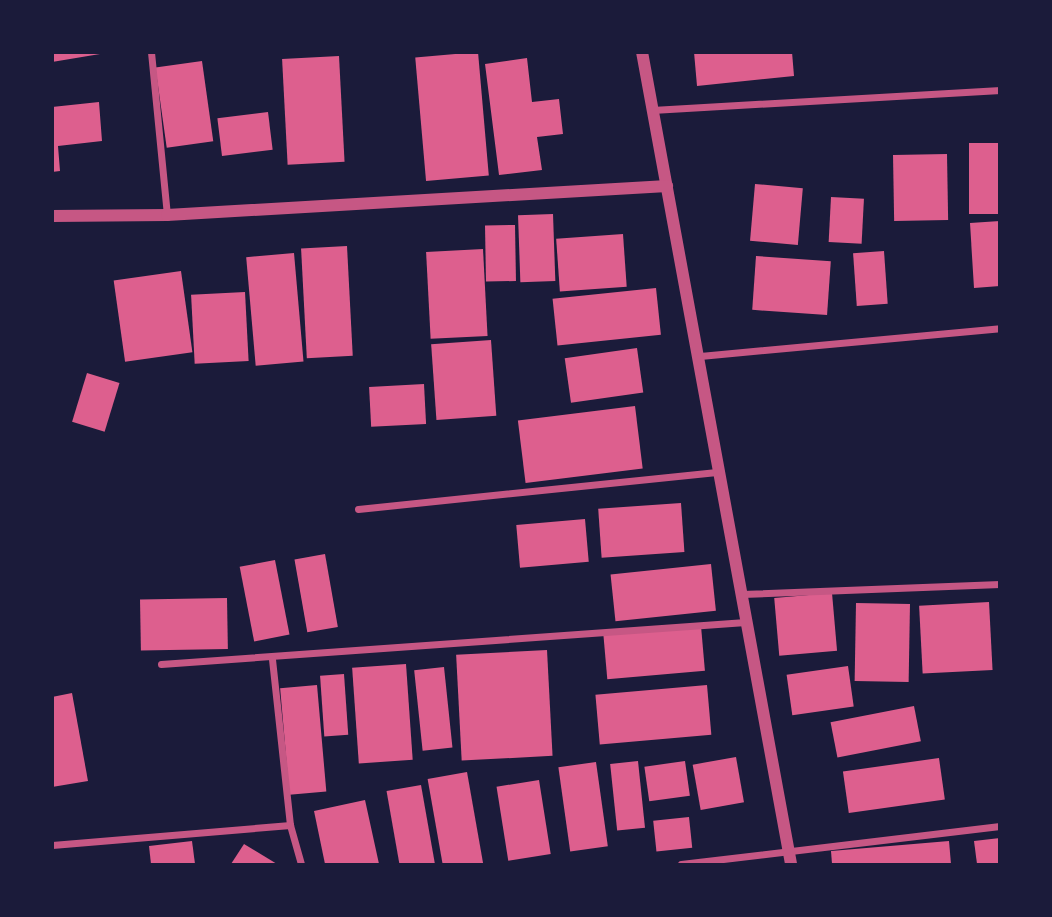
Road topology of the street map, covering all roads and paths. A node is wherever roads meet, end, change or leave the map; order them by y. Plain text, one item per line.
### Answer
1 (151, 52) edge
2 (642, 52) edge
3 (999, 90) edge
4 (652, 110) junction
5 (667, 186) junction
6 (167, 215) junction
7 (55, 216) edge
8 (999, 328) edge
9 (700, 356) junction
10 (720, 472) junction
11 (358, 509) dead end
12 (999, 584) edge
13 (742, 594) junction
14 (745, 622) junction
15 (272, 658) junction
16 (161, 664) dead end
17 (290, 825) junction
18 (999, 826) edge
19 (52, 845) edge
20 (788, 848) junction
21 (300, 864) edge
22 (681, 864) edge
23 (791, 864) edge

1 - 6 street
2 - 4 street
3 - 4 street
4 - 5 street
5 - 6 street
5 - 9 street
6 - 7 street
8 - 9 street
9 - 10 street
10 - 11 street
10 - 13 street
12 - 13 street
13 - 14 street
14 - 15 street
14 - 20 street
15 - 16 street
15 - 17 street
17 - 19 street
17 - 21 street
18 - 20 street
20 - 22 street
20 - 23 street

